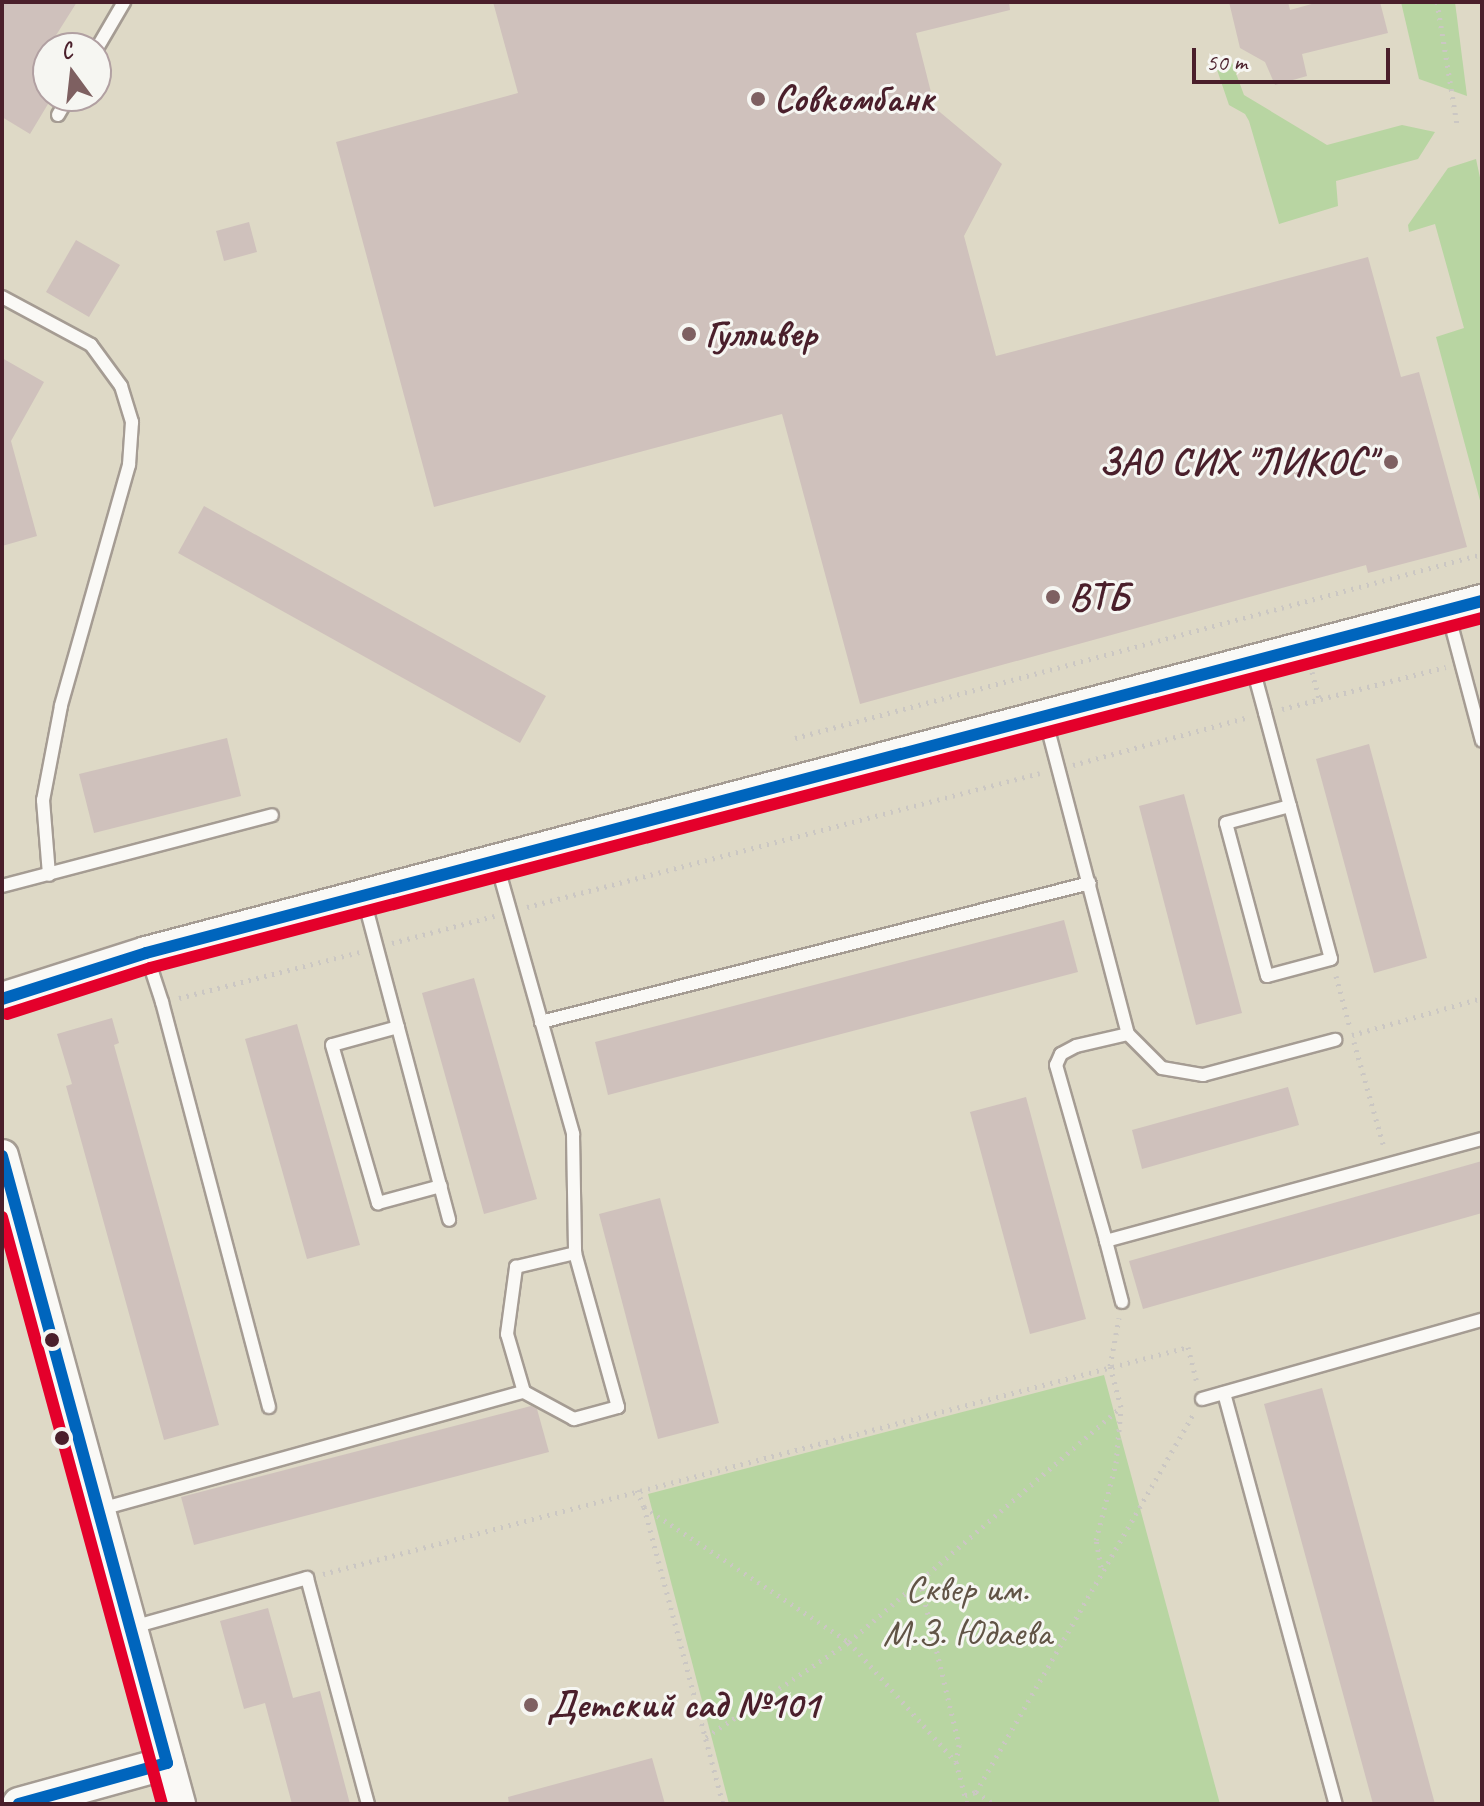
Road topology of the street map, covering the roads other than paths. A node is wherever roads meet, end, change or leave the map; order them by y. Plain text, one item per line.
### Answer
1 (124, 2) edge
2 (106, 32) edge
3 (60, 112) edge
4 (58, 115) dead end
5 (2, 297) edge
6 (1482, 601) edge
7 (1448, 610) junction
8 (1251, 662) junction
9 (1045, 718) junction
10 (1482, 741) edge
11 (1290, 806) junction
12 (272, 815) dead end
13 (495, 861) junction
14 (49, 875) junction
15 (1090, 883) junction
16 (2, 886) edge
17 (363, 896) junction
18 (146, 953) junction
19 (2, 999) edge
20 (541, 1022) junction
21 (398, 1027) junction
22 (1128, 1034) junction
23 (1335, 1040) road end
24 (1482, 1139) edge
25 (2, 1156) edge
26 (441, 1186) junction
27 (449, 1220) dead end
28 (1106, 1241) junction
29 (575, 1253) junction
30 (1122, 1302) road end
31 (1482, 1320) edge
32 (524, 1392) junction
33 (1224, 1393) junction
34 (1202, 1399) road end
35 (269, 1407) dead end
36 (98, 1510) junction
37 (130, 1628) junction
38 (167, 1763) junction
39 (19, 1804) edge
40 (179, 1804) edge
41 (368, 1804) edge
42 (1336, 1804) edge

1 - 2 lane
3 - 4 lane
5 - 14 lane
6 - 7 street
7 - 8 street
7 - 10 lane
8 - 9 street
8 - 11 lane
9 - 13 street
9 - 15 lane
11 - 11 lane
12 - 14 lane
13 - 17 street
13 - 20 lane
14 - 16 lane
15 - 20 lane
15 - 22 lane
17 - 18 street
17 - 21 lane
18 - 19 street
18 - 35 lane
20 - 29 lane
21 - 26 lane
21 - 26 lane
22 - 23 lane
22 - 28 lane
24 - 28 lane
25 - 36 street
26 - 27 lane
28 - 30 lane
29 - 32 lane
29 - 32 lane
31 - 33 lane
32 - 36 lane
33 - 34 lane
33 - 42 lane
36 - 37 street
37 - 38 street
37 - 41 lane
38 - 39 street
38 - 40 street

